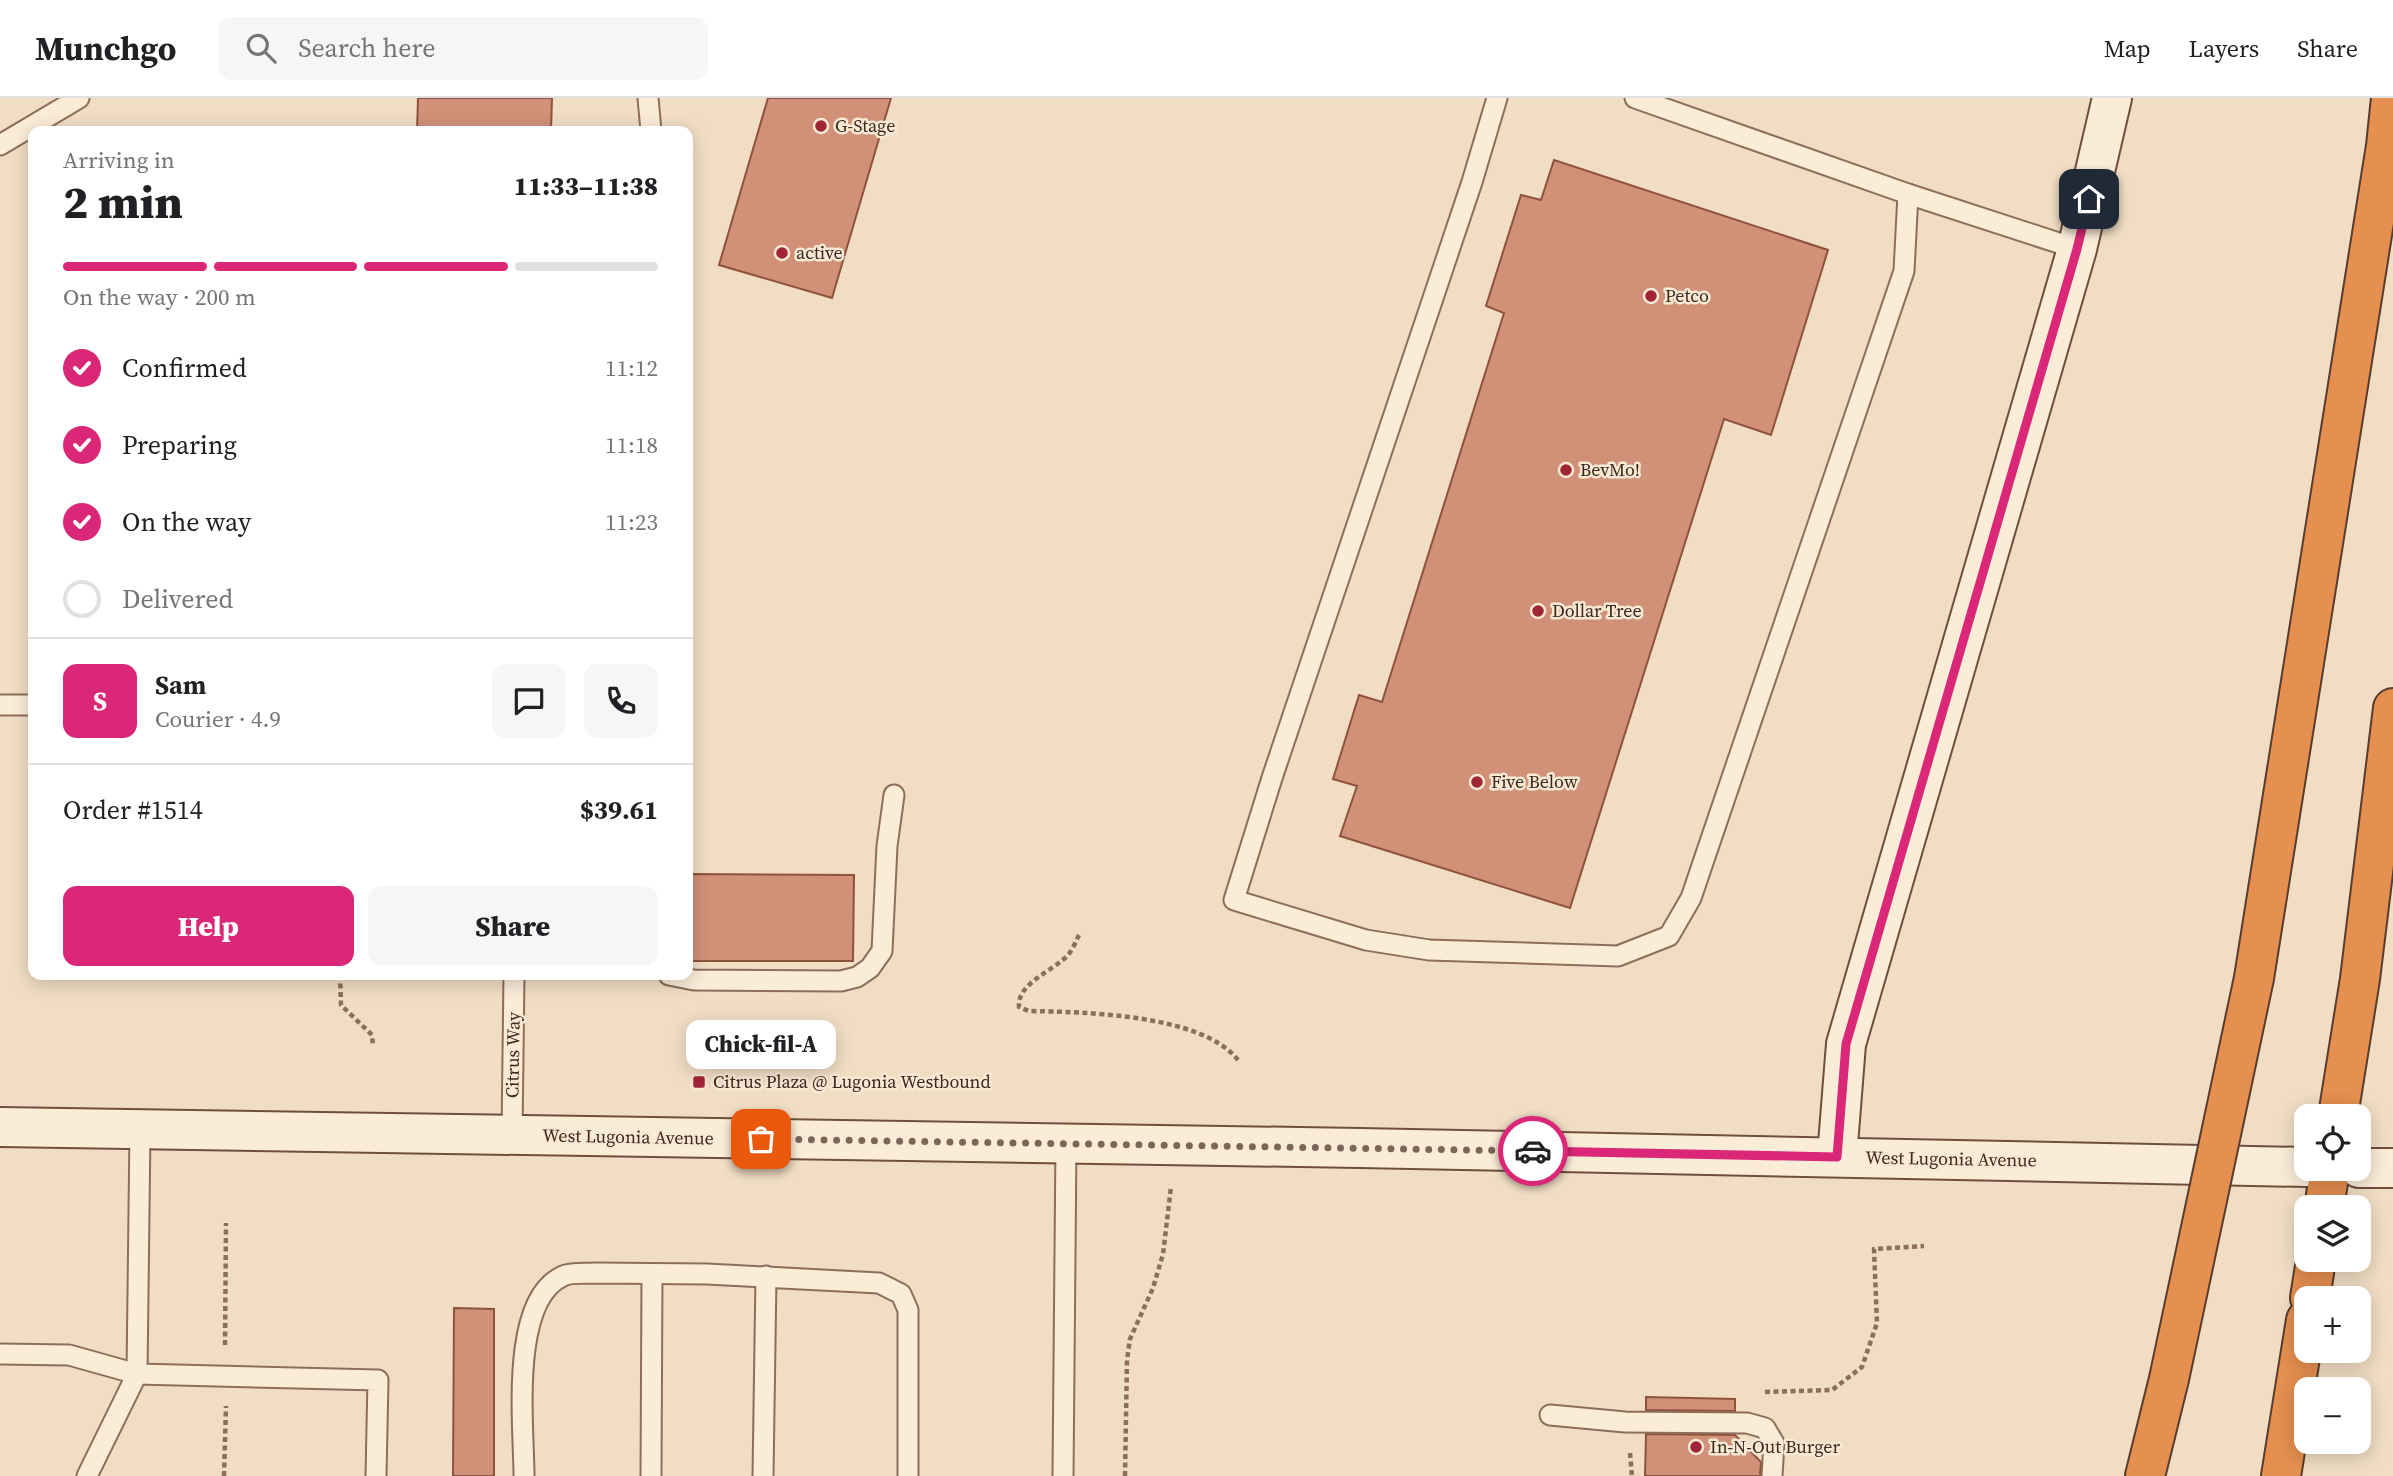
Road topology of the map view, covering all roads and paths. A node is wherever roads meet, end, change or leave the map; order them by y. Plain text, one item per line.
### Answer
1 (79, 98) edge
2 (648, 98) edge
3 (1497, 98) edge
4 (1635, 98) edge
5 (2112, 98) edge
6 (2391, 98) edge
7 (32, 126) edge
8 (651, 126) edge
9 (28, 128) edge
10 (0, 145) edge
11 (1908, 194) junction
12 (2077, 249) junction
13 (0, 705) edge
14 (28, 705) edge
15 (2393, 708) edge
16 (894, 795) dead end
17 (1079, 935) dead end
18 (340, 980) edge
19 (514, 980) edge
20 (693, 980) edge
21 (373, 1046) dead end
22 (1238, 1060) dead end
23 (2340, 1104) edge
24 (0, 1128) edge
25 (141, 1130) junction
26 (512, 1135) junction
27 (1066, 1143) junction
28 (1177, 1145) junction
29 (1837, 1157) junction
30 (2294, 1167) edge
31 (2371, 1168) edge
32 (2393, 1168) edge
33 (1924, 1246) dead end
34 (652, 1274) junction
35 (766, 1276) junction
36 (0, 1354) edge
37 (2299, 1363) edge
38 (138, 1374) junction
39 (1761, 1392) dead end
40 (1550, 1415) dead end
41 (1625, 1422) junction
42 (87, 1476) edge
43 (376, 1476) edge
44 (524, 1476) edge
45 (651, 1476) edge
46 (763, 1476) edge
47 (908, 1476) edge
48 (1063, 1476) edge
49 (1125, 1476) edge
50 (1632, 1476) edge
51 (1772, 1476) edge
52 (2145, 1476) edge
53 (2281, 1476) edge

1 - 7 lane
2 - 8 lane
3 - 11 lane
4 - 11 lane
5 - 12 main road
6 - 52 highway, bridge
9 - 10 lane
11 - 12 lane
12 - 29 main road
13 - 14 lane
15 - 23 highway
16 - 20 lane
17 - 22 path
18 - 21 path
19 - 26 lane, Citrus Way
24 - 25 main road, West Lugonia Avenue
25 - 26 main road, West Lugonia Avenue
25 - 38 lane
26 - 27 main road, West Lugonia Avenue
27 - 28 main road, West Lugonia Avenue
27 - 48 lane
28 - 29 main road, West Lugonia Avenue
28 - 49 path
29 - 30 main road, West Lugonia Avenue
31 - 32 main road
33 - 39 path
34 - 35 lane
34 - 44 lane
34 - 45 lane
35 - 46 lane
35 - 47 lane
36 - 38 lane
37 - 53 highway
38 - 42 lane
38 - 43 lane
40 - 41 lane
41 - 50 path
41 - 51 lane

